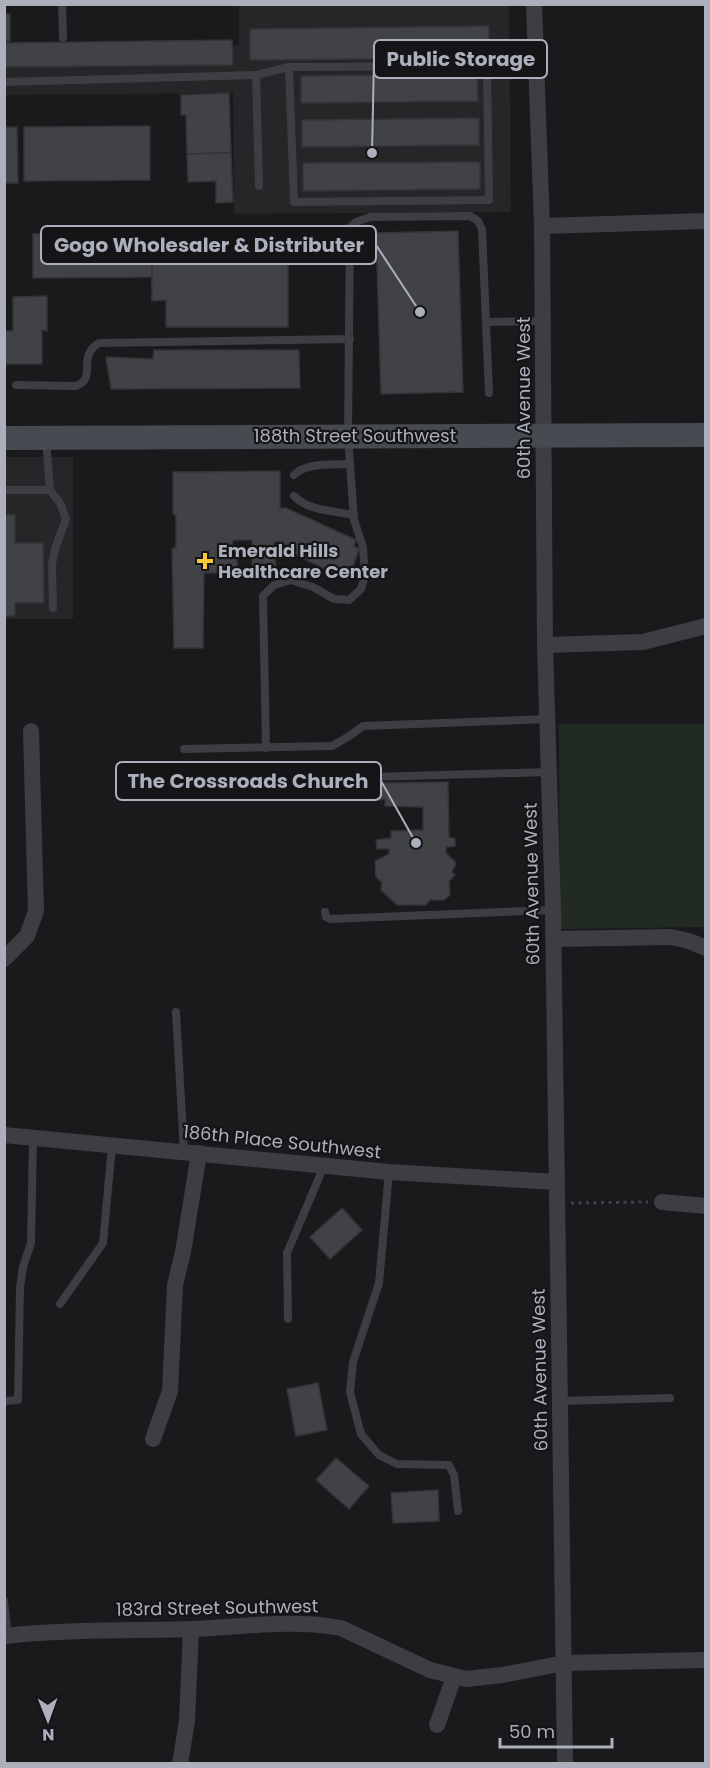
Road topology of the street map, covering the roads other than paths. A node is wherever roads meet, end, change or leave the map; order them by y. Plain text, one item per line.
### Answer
1 (62, 4) edge
2 (534, 4) edge
3 (63, 38) dead end
4 (289, 68) junction
5 (256, 75) junction
6 (4, 82) edge
7 (259, 186) dead end
8 (705, 221) edge
9 (542, 226) junction
10 (543, 321) junction
11 (487, 322) junction
12 (350, 339) junction
13 (16, 386) dead end
14 (489, 393) dead end
15 (545, 435) junction
16 (705, 435) edge
17 (348, 436) junction
18 (4, 438) edge
19 (46, 438) junction
20 (350, 464) junction
21 (294, 476) dead end
22 (4, 490) edge
23 (50, 490) junction
24 (294, 496) dead end
25 (354, 515) junction
26 (53, 609) dead end
27 (705, 626) edge
28 (545, 645) junction
29 (548, 719) junction
30 (31, 731) dead end
31 (266, 748) junction
32 (184, 749) dead end
33 (549, 772) junction
34 (366, 784) dead end
35 (553, 910) junction
36 (325, 912) dead end
37 (554, 939) junction
38 (705, 948) edge
39 (4, 959) edge
40 (176, 1012) dead end
41 (4, 1135) edge
42 (33, 1138) junction
43 (112, 1146) junction
44 (192, 1153) junction
45 (324, 1166) junction
46 (389, 1172) junction
47 (556, 1182) junction
48 (662, 1202) road end
49 (705, 1206) edge
50 (60, 1304) dead end
51 (288, 1319) dead end
52 (670, 1398) dead end
53 (4, 1401) edge
54 (560, 1401) junction
55 (153, 1439) dead end
56 (458, 1511) dead end
57 (4, 1601) edge
58 (191, 1629) junction
59 (6, 1636) edge
60 (705, 1660) edge
61 (564, 1663) junction
62 (454, 1677) junction
63 (437, 1725) dead end
64 (180, 1764) edge
65 (566, 1764) edge

1 - 3 lane
2 - 9 street, 60th Avenue West
4 - 4 lane
4 - 5 lane
5 - 6 lane
5 - 7 lane
8 - 9 street
9 - 10 street, 60th Avenue West
10 - 11 lane
10 - 15 street, 60th Avenue West
11 - 12 lane
11 - 14 lane
12 - 13 lane
12 - 17 lane
15 - 16 street, 188th Street Southwest
15 - 17 street, 188th Street Southwest
15 - 28 street, 60th Avenue West
17 - 19 street, 188th Street Southwest
17 - 20 lane
18 - 19 street, 188th Street Southwest
19 - 23 lane
20 - 21 lane
20 - 25 lane
22 - 23 lane
23 - 26 lane
24 - 25 lane
25 - 31 lane
27 - 28 street
28 - 29 street, 60th Avenue West
29 - 31 lane
29 - 33 street, 60th Avenue West
30 - 39 street
31 - 32 lane
33 - 34 lane
33 - 35 street, 60th Avenue West
35 - 36 lane
35 - 37 street, 60th Avenue West
37 - 38 street
37 - 47 street, 60th Avenue West
40 - 44 lane
41 - 42 street, 186th Place Southwest
42 - 43 street, 186th Place Southwest
42 - 53 lane
43 - 44 street, 186th Place Southwest
43 - 50 lane
44 - 45 street, 186th Place Southwest
44 - 55 street
45 - 46 street, 186th Place Southwest
45 - 51 lane
46 - 47 street, 186th Place Southwest
46 - 56 lane
47 - 54 street, 60th Avenue West
48 - 49 street
52 - 54 lane
54 - 61 street, 60th Avenue West
57 - 59 lane
58 - 59 street, 183rd Street Southwest
58 - 62 street, 183rd Street Southwest
58 - 64 street
60 - 61 street, 183rd Street Southwest
61 - 62 street, 183rd Street Southwest
61 - 65 street, 60th Avenue West
62 - 63 street

